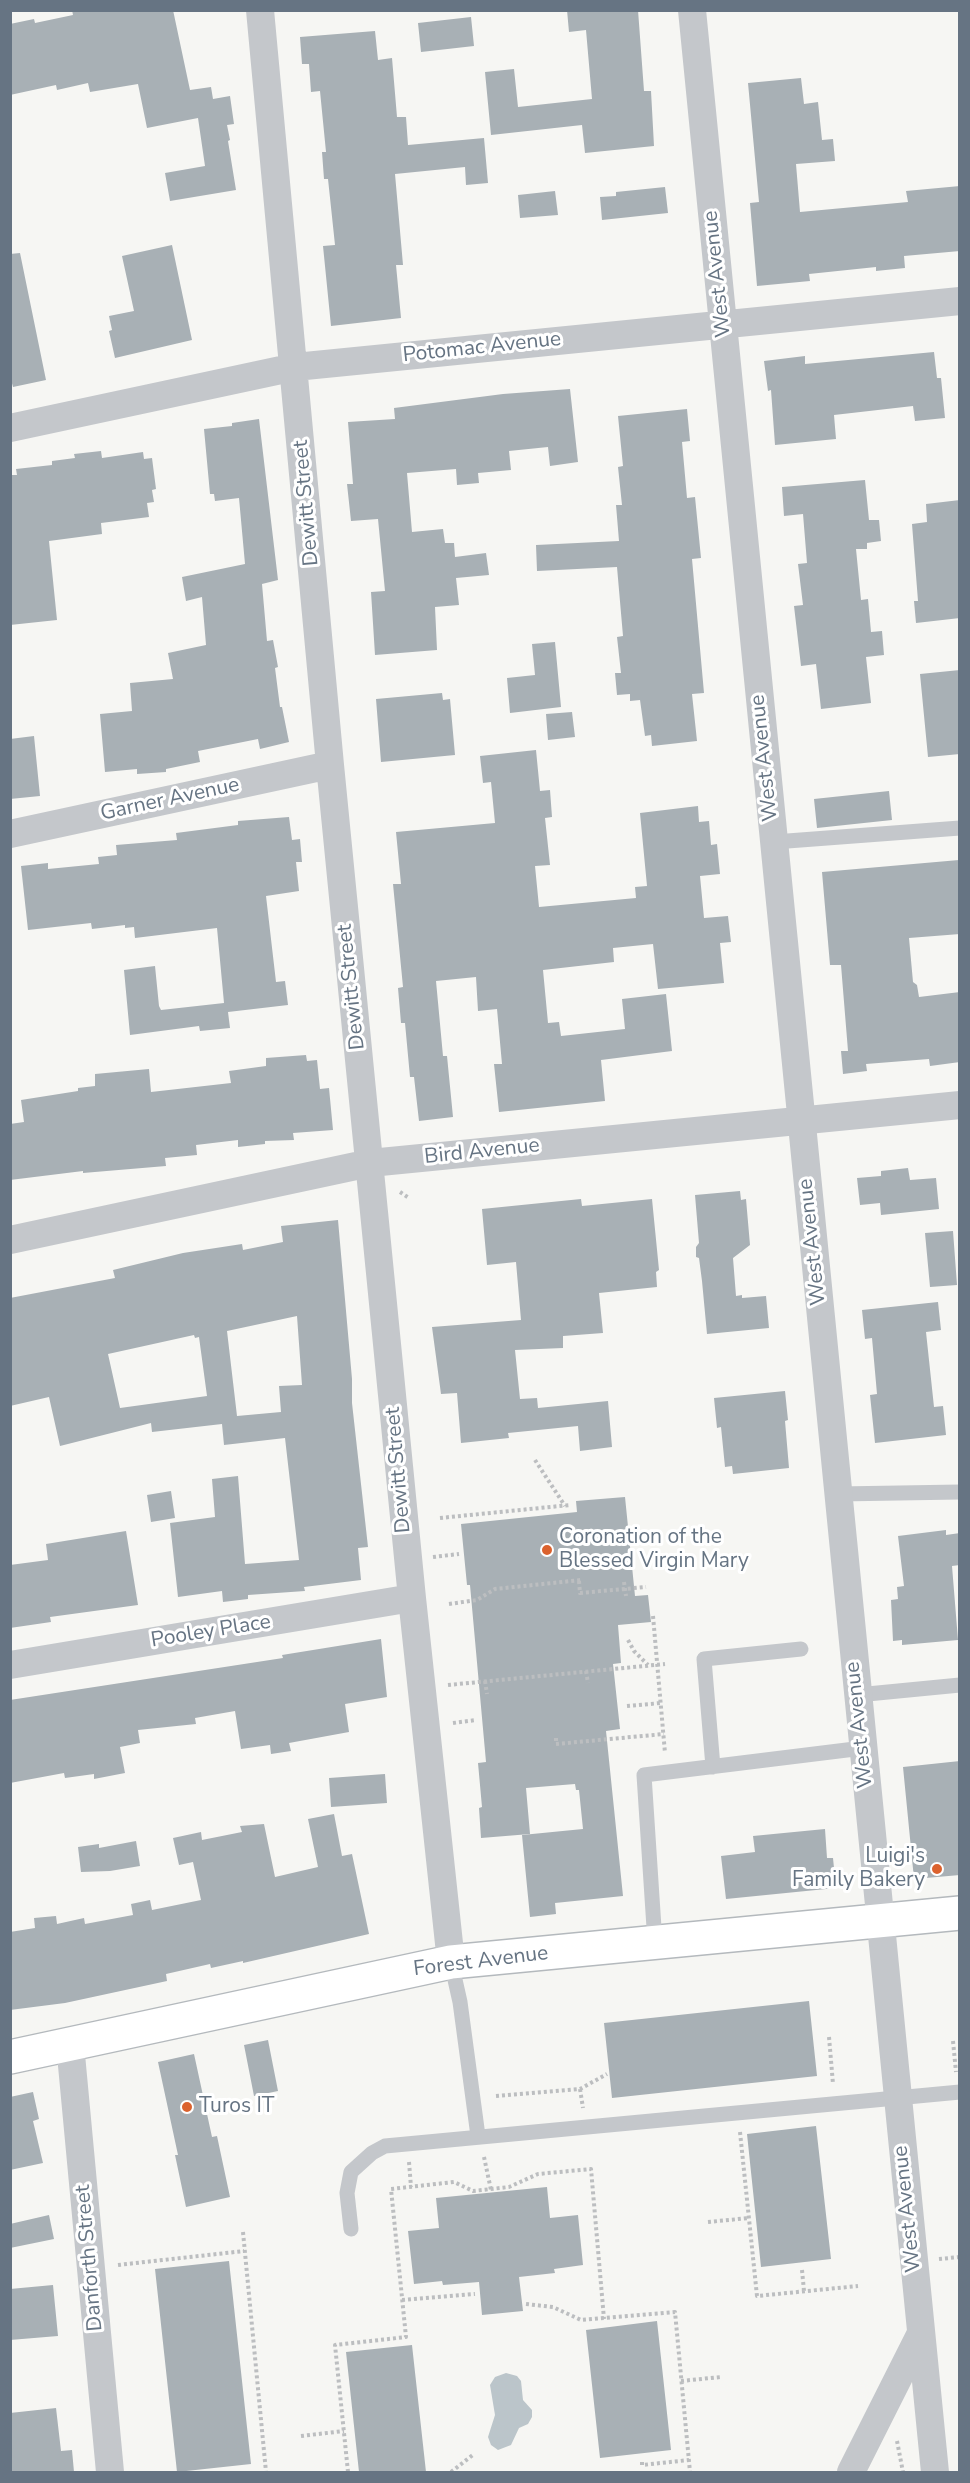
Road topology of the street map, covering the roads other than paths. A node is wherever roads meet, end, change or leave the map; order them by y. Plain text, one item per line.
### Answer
1 (260, 10) edge
2 (692, 10) edge
3 (960, 301) edge
4 (723, 323) junction
5 (295, 367) junction
6 (10, 428) edge
7 (330, 765) junction
8 (960, 828) edge
9 (10, 834) edge
10 (774, 842) junction
11 (960, 1105) edge
12 (801, 1120) junction
13 (370, 1163) junction
14 (10, 1240) edge
15 (960, 1492) edge
16 (838, 1494) junction
17 (412, 1598) junction
18 (801, 1649) dead end
19 (10, 1665) edge
20 (960, 1685) edge
21 (857, 1695) junction
22 (863, 1748) junction
23 (713, 1767) junction
24 (960, 1913) edge
25 (879, 1921) junction
26 (654, 1943) junction
27 (451, 1962) junction
28 (70, 2044) junction
29 (10, 2057) edge
30 (960, 2092) edge
31 (897, 2098) junction
32 (478, 2136) junction
33 (351, 2229) dead end
34 (920, 2335) junction
35 (110, 2472) edge
36 (851, 2472) edge
37 (934, 2472) edge

1 - 5 street, Dewitt Street
2 - 4 street, West Avenue
3 - 4 street, Potomac Avenue
4 - 5 street, Potomac Avenue
4 - 10 street, West Avenue
5 - 6 street, Potomac Avenue
5 - 7 street, Dewitt Street
7 - 9 street, Garner Avenue
7 - 13 street, Dewitt Street
8 - 10 lane
10 - 12 street, West Avenue
11 - 12 street, Bird Avenue
12 - 13 street, Bird Avenue
12 - 16 street, West Avenue
13 - 14 street, Bird Avenue
13 - 17 street, Dewitt Street
15 - 16 lane
16 - 21 street, West Avenue
17 - 19 street, Pooley Place
17 - 27 street, Dewitt Street
18 - 23 lane
20 - 21 lane
21 - 22 street, West Avenue
22 - 23 lane
22 - 25 street, West Avenue
23 - 26 lane
24 - 25 street, Forest Avenue
25 - 26 street, Forest Avenue
25 - 31 street, West Avenue
26 - 27 street, Forest Avenue
27 - 28 street, Forest Avenue
27 - 32 lane
28 - 29 street, Forest Avenue
28 - 35 street, Danforth Street
30 - 31 lane
31 - 32 lane
31 - 34 street, West Avenue
32 - 33 lane
34 - 36 street
34 - 37 street, West Avenue

